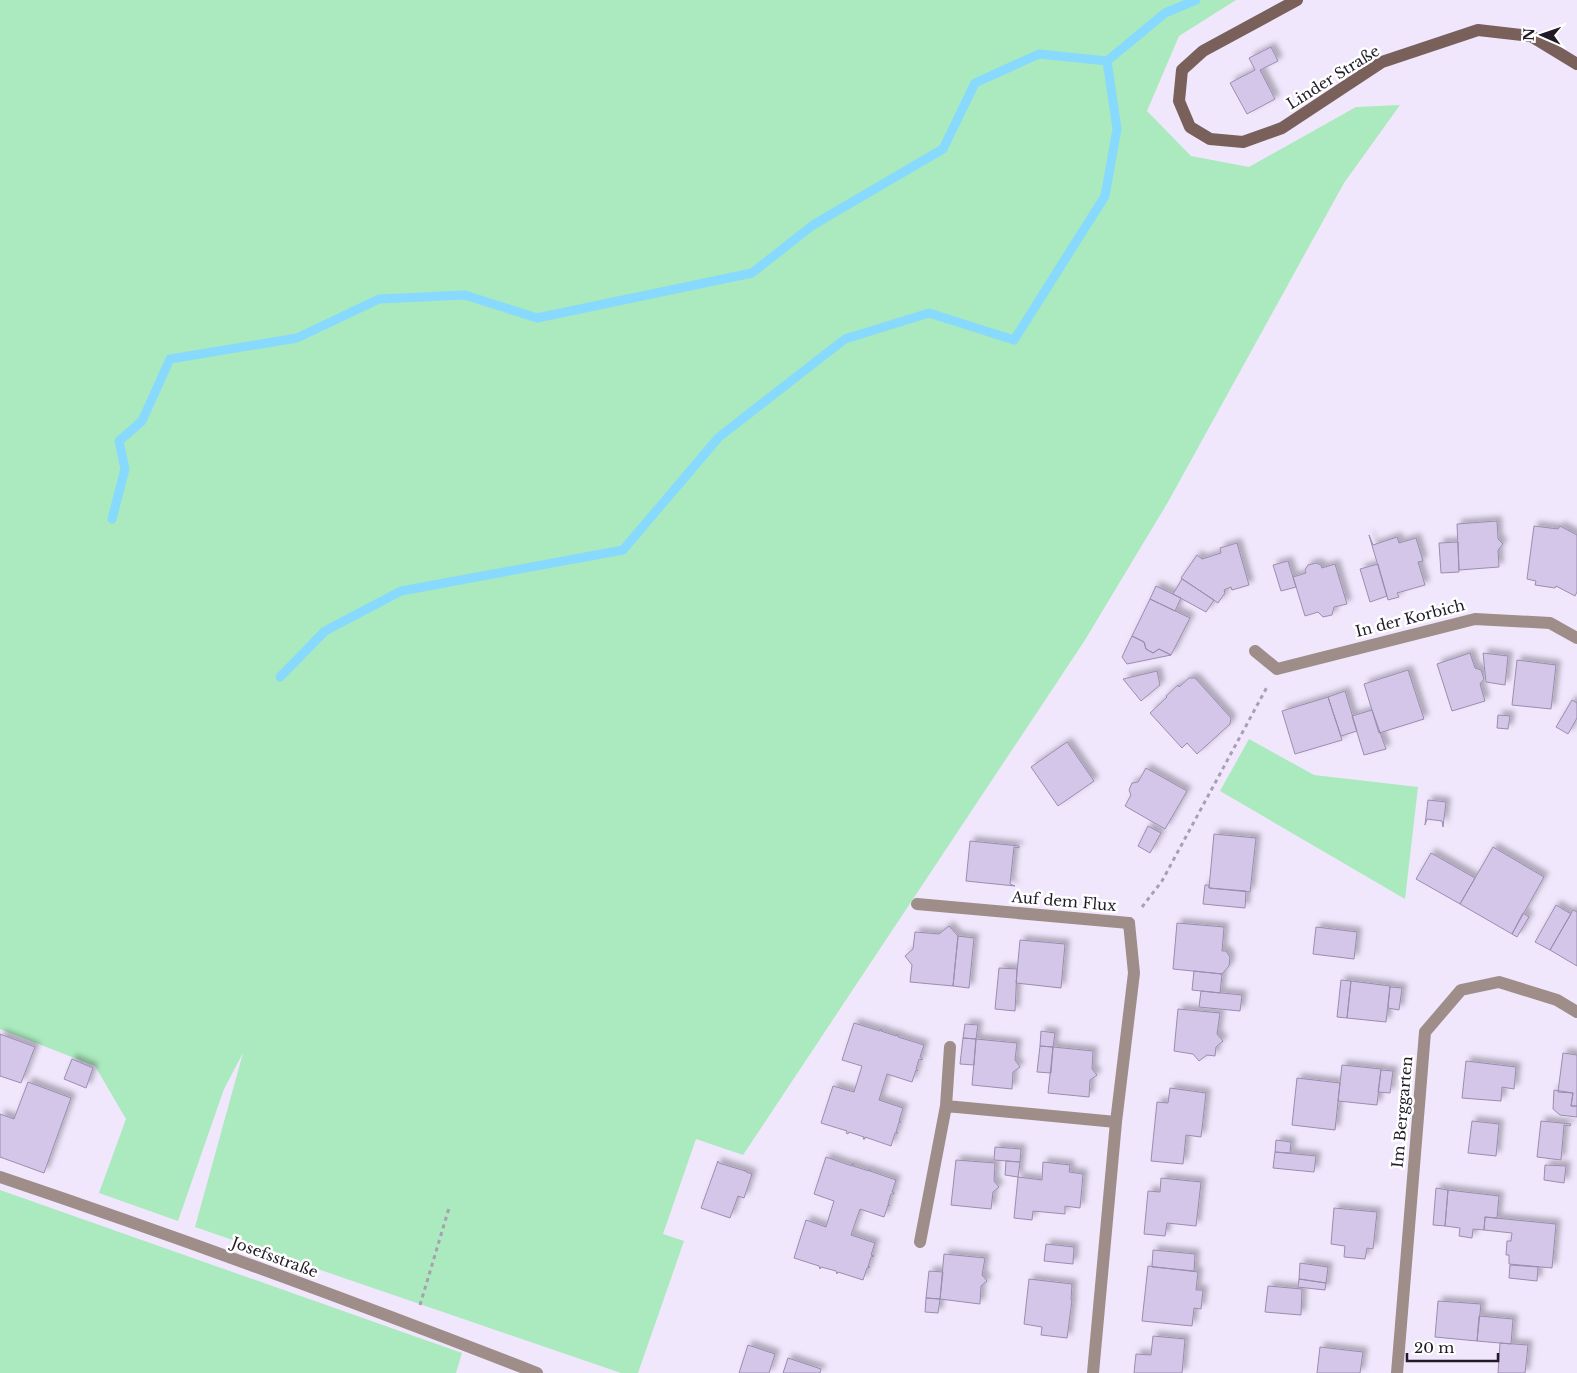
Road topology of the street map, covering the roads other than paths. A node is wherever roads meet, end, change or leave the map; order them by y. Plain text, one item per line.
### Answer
1 (1297, 0) edge
2 (1577, 64) edge
3 (1577, 638) edge
4 (1255, 651) dead end
5 (917, 904) dead end
6 (1577, 1012) edge
7 (950, 1047) dead end
8 (946, 1106) junction
9 (1116, 1122) junction
10 (0, 1176) edge
11 (920, 1242) dead end
12 (537, 1373) edge
13 (1093, 1373) edge
14 (1397, 1373) edge

1 - 2 street, Linder Straße
3 - 4 street, In der Korbich
5 - 9 street, Auf dem Flux
6 - 14 street, Im Berggarten
7 - 8 street
8 - 9 street
8 - 11 street
9 - 13 street, Auf dem Flux
10 - 12 street, Josefsstraße

